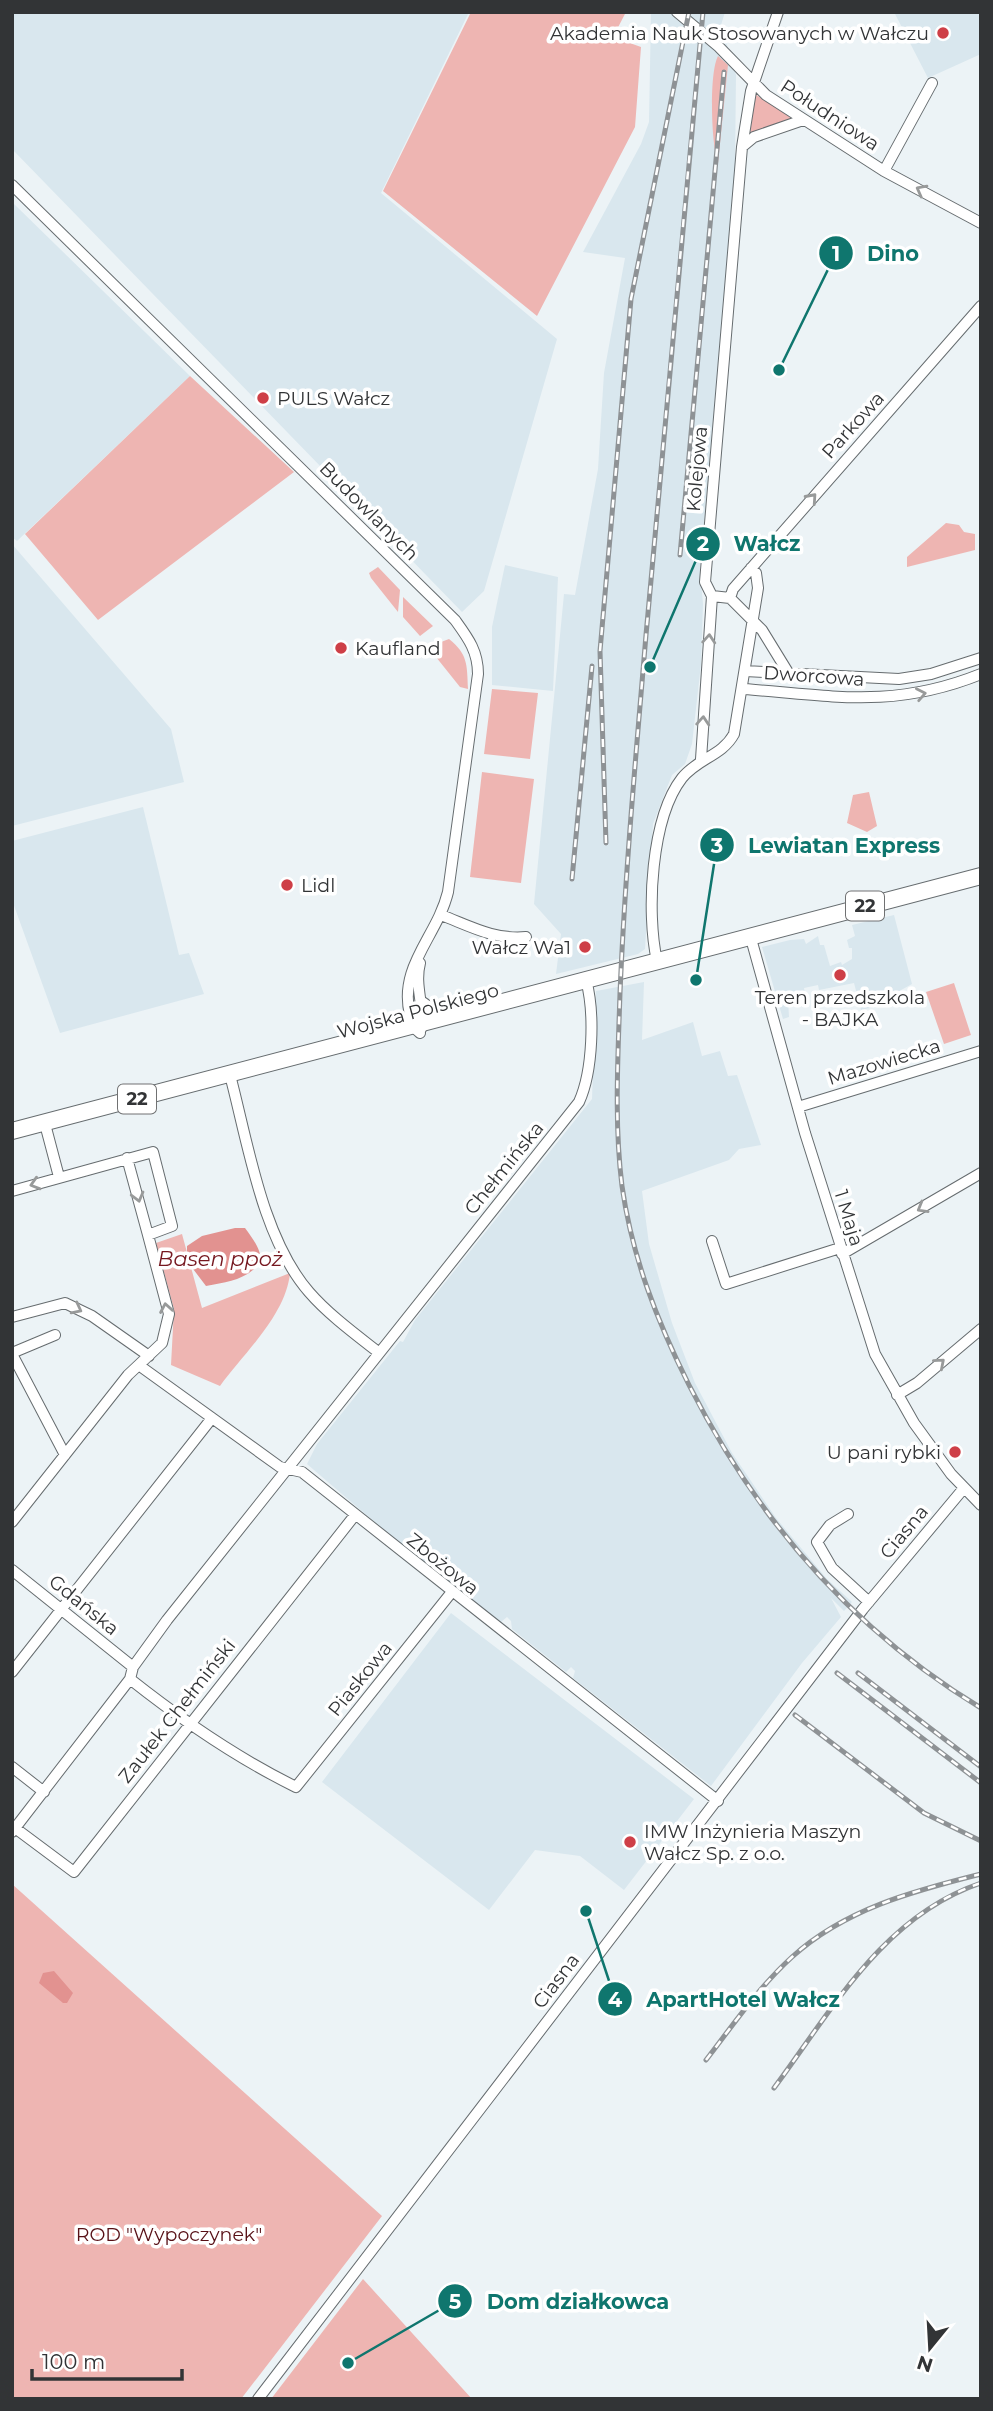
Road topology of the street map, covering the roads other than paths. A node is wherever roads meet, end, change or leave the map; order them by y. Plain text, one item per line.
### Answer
1 (677, 12) edge
2 (778, 12) edge
3 (932, 83) dead end
4 (753, 84) junction
5 (803, 120) junction
6 (742, 146) junction
7 (884, 171) junction
8 (12, 185) edge
9 (981, 223) edge
10 (981, 306) edge
11 (751, 568) junction
12 (712, 596) junction
13 (730, 598) junction
14 (750, 621) junction
15 (981, 658) edge
16 (745, 671) junction
17 (789, 674) junction
18 (981, 674) edge
19 (882, 680) junction
20 (744, 689) junction
21 (882, 698) junction
22 (701, 759) junction
23 (981, 876) edge
24 (441, 915) junction
25 (750, 935) junction
26 (526, 937) dead end
27 (423, 950) junction
28 (657, 961) junction
29 (586, 980) junction
30 (569, 985) junction
31 (421, 1001) junction
32 (455, 1013) junction
33 (418, 1027) junction
34 (981, 1051) edge
35 (230, 1075) junction
36 (797, 1107) junction
37 (45, 1124) junction
38 (16, 1132) edge
39 (127, 1158) junction
40 (981, 1173) edge
41 (59, 1177) junction
42 (12, 1191) edge
43 (148, 1235) junction
44 (712, 1241) dead end
45 (841, 1251) junction
46 (12, 1317) edge
47 (981, 1329) edge
48 (55, 1335) dead end
49 (378, 1352) junction
50 (12, 1353) edge
51 (149, 1356) junction
52 (140, 1366) junction
53 (897, 1395) junction
54 (212, 1418) junction
55 (65, 1455) junction
56 (289, 1468) junction
57 (964, 1488) junction
58 (981, 1506) edge
59 (848, 1514) dead end
60 (355, 1515) junction
61 (12, 1522) edge
62 (12, 1570) edge
63 (451, 1593) junction
64 (869, 1602) junction
65 (62, 1609) junction
66 (133, 1667) junction
67 (12, 1672) edge
68 (130, 1679) junction
69 (188, 1725) junction
70 (12, 1767) edge
71 (44, 1792) junction
72 (718, 1801) junction
73 (14, 1830) edge
74 (258, 2399) edge

1 - 4 street, Południowa
2 - 4 street, Kolejowa
3 - 7 street
4 - 5 street, Południowa
4 - 6 street, Kolejowa
5 - 6 street
5 - 7 street, Południowa
6 - 12 street, Kolejowa
9 -> 7 street, Południowa
8 - 24 street, Budowlanych
11 -> 10 street, Parkowa
11 - 13 street, Parkowa
11 - 14 street
12 - 13 street
22 -> 12 street, Kolejowa
13 - 14 street
14 - 16 street
14 - 17 street
15 - 19 street, Dworcowa
16 - 17 street, Dworcowa
16 - 20 street
17 - 19 street, Dworcowa
21 -> 18 street, Dworcowa
19 - 21 street, Dworcowa
20 - 21 street, Dworcowa
20 - 22 street
22 - 28 street
23 - 25 main road, Wojska Polskiego / 22
24 - 26 street
24 - 27 street, Budowlanych
25 - 28 main road, Wojska Polskiego / 22
25 - 36 street, 1 Maja
27 - 31 street, Budowlanych
27 - 33 street, Budowlanych
28 - 29 main road, Wojska Polskiego / 22
29 - 30 main road, Wojska Polskiego / 22
29 - 49 street, Chełmińska
30 - 32 main road, Wojska Polskiego / 22
30 - 33 main road, Wojska Polskiego / 22
31 - 32 street
31 - 33 street, Budowlanych
32 - 33 main road, Wojska Polskiego / 22
33 - 35 main road, Wojska Polskiego / 22
34 - 36 street, Mazowiecka
35 - 37 main road, Wojska Polskiego / 22
35 - 49 street
36 - 45 street, 1 Maja
37 - 38 main road, Wojska Polskiego / 22
37 - 41 street
39 - 41 street
39 -> 43 street
39 - 43 street
40 -> 45 street
41 -> 42 street
51 -> 43 street
44 - 45 street
45 - 53 street, 1 Maja
46 -> 51 street
53 -> 47 street
48 - 50 street
49 - 56 street, Chełmińska
50 - 55 street
51 - 52 street
52 - 54 street, Zbożowa
52 - 55 street
53 - 57 street, 1 Maja
54 - 56 street, Zbożowa
54 - 65 street
55 - 61 street
56 - 60 street, Zbożowa
56 - 66 street, Zaułek Chełmiński
57 - 58 street, 1 Maja
57 - 64 street, Ciasna
59 - 64 street
60 - 63 street, Zbożowa
60 - 69 street, Zaułek Chełmiński
62 - 65 street, Gdańska
63 - 69 street, Piaskowa
63 - 72 street, Zbożowa
64 - 72 street, Ciasna
65 - 66 street, Gdańska
65 - 67 street
66 - 68 street, Zaułek Chełmiński
68 - 69 street
68 - 71 street, Zaułek Chełmiński
69 - 73 street, Zaułek Chełmiński
70 - 71 street
71 - 73 street, Zaułek Chełmiński
72 - 74 street, Ciasna

